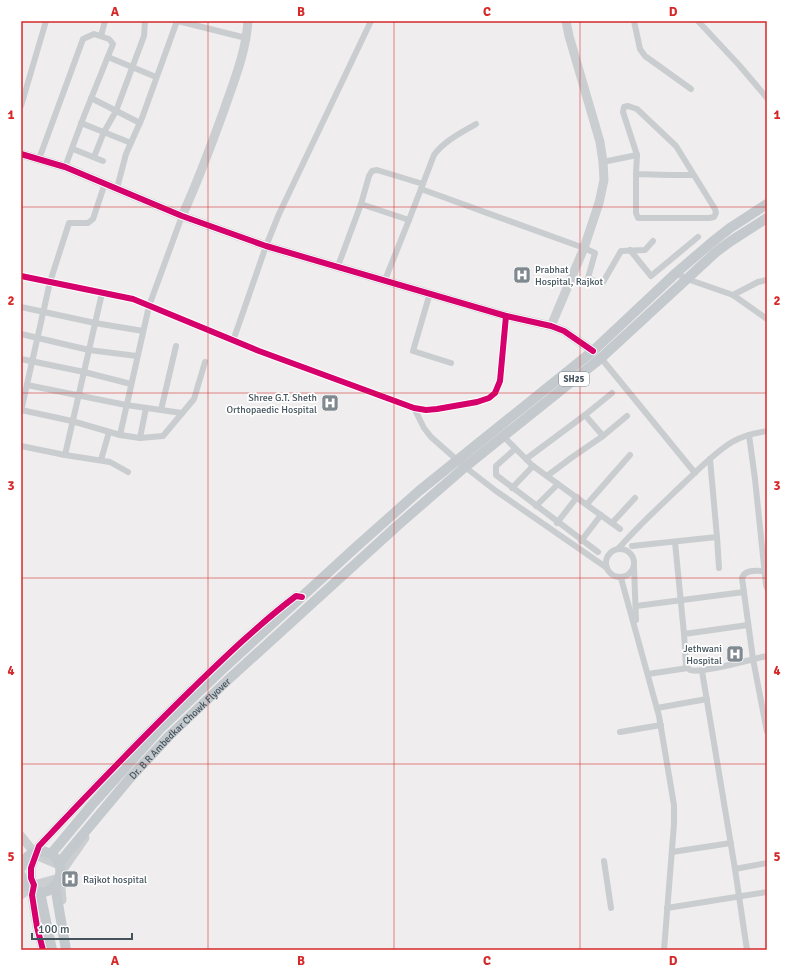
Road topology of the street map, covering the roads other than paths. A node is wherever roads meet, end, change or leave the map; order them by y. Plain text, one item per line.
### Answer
1 (46, 21) edge
2 (105, 21) edge
3 (146, 21) edge
4 (177, 21) edge
5 (248, 21) edge
6 (371, 21) edge
7 (566, 21) edge
8 (634, 21) edge
9 (698, 21) edge
10 (101, 36) junction
11 (246, 38) junction
12 (108, 57) junction
13 (132, 67) junction
14 (156, 77) junction
15 (691, 89) dead end
16 (91, 98) junction
17 (767, 98) edge
18 (21, 106) edge
19 (116, 111) junction
20 (81, 123) junction
21 (140, 123) junction
22 (476, 124) dead end
23 (104, 132) junction
24 (131, 143) junction
25 (73, 149) junction
26 (21, 154) edge
27 (637, 155) junction
28 (94, 157) junction
29 (38, 159) junction
30 (103, 161) dead end
31 (603, 162) junction
32 (65, 168) junction
33 (636, 174) junction
34 (693, 174) junction
35 (105, 183) junction
36 (422, 186) junction
37 (117, 188) junction
38 (361, 204) junction
39 (767, 204) edge
40 (182, 216) junction
41 (767, 218) edge
42 (409, 220) junction
43 (698, 238) dead end
44 (653, 241) dead end
45 (266, 246) junction
46 (584, 248) junction
47 (630, 250) junction
48 (338, 266) junction
49 (676, 273) junction
50 (21, 276) edge
51 (687, 279) junction
52 (385, 280) junction
53 (767, 280) edge
54 (50, 282) junction
55 (102, 293) junction
56 (430, 293) junction
57 (733, 295) junction
58 (149, 306) junction
59 (21, 307) edge
60 (43, 312) junction
61 (506, 316) junction
62 (767, 319) edge
63 (95, 324) junction
64 (551, 326) junction
65 (143, 332) junction
66 (21, 334) edge
67 (38, 337) junction
68 (233, 341) junction
69 (176, 346) dead end
70 (89, 350) junction
71 (597, 354) junction
72 (137, 356) junction
73 (21, 360) edge
74 (32, 362) junction
75 (205, 362) dead end
76 (451, 363) dead end
77 (84, 372) junction
78 (27, 384) junction
79 (131, 384) junction
80 (612, 393) dead end
81 (78, 396) junction
82 (126, 405) junction
83 (146, 408) junction
84 (414, 408) junction
85 (21, 410) edge
86 (161, 410) junction
87 (182, 414) junction
88 (585, 414) junction
89 (627, 416) dead end
90 (72, 421) junction
91 (767, 431) edge
92 (109, 432) junction
93 (120, 435) junction
94 (748, 435) junction
95 (503, 436) junction
96 (603, 436) junction
97 (140, 438) junction
98 (21, 446) edge
99 (515, 449) junction
100 (65, 455) junction
101 (630, 455) dead end
102 (526, 459) junction
103 (710, 459) junction
104 (101, 460) junction
105 (461, 464) junction
106 (533, 466) junction
107 (128, 472) dead end
108 (695, 473) junction
109 (548, 476) junction
110 (558, 484) junction
111 (512, 488) junction
112 (577, 497) junction
113 (635, 498) dead end
114 (587, 504) junction
115 (536, 506) junction
116 (601, 515) junction
117 (557, 523) junction
118 (612, 523) junction
119 (636, 528) junction
120 (620, 529) dead end
121 (764, 534) edge
122 (717, 537) junction
123 (581, 541) junction
124 (675, 542) junction
125 (618, 549) junction
126 (632, 549) junction
127 (598, 552) dead end
128 (634, 566) junction
129 (607, 568) junction
130 (719, 568) dead end
131 (765, 571) junction
132 (621, 578) junction
133 (767, 588) edge
134 (744, 592) junction
135 (301, 597) junction
136 (681, 601) junction
137 (636, 606) junction
138 (748, 625) junction
139 (636, 629) junction
140 (684, 634) junction
141 (767, 656) edge
142 (753, 658) junction
143 (688, 668) junction
144 (702, 671) junction
145 (648, 674) junction
146 (707, 700) junction
147 (657, 708) junction
148 (661, 725) junction
149 (767, 729) edge
150 (620, 732) dead end
151 (22, 838) edge
152 (731, 843) junction
153 (672, 852) junction
154 (51, 854) junction
155 (28, 855) edge
156 (604, 861) dead end
157 (767, 863) edge
158 (21, 867) edge
159 (63, 869) junction
160 (735, 869) junction
161 (21, 875) edge
162 (55, 886) junction
163 (37, 888) junction
164 (767, 892) edge
165 (21, 894) edge
166 (739, 896) junction
167 (611, 908) dead end
168 (667, 908) junction
169 (43, 950) edge
170 (52, 950) edge
171 (66, 950) edge
172 (70, 950) edge
173 (664, 950) edge
174 (747, 950) edge

1 - 18 street
2 - 10 street
3 - 13 street
4 - 11 street
4 - 14 street
5 - 11 street
6 - 45 street
7 - 31 street
8 - 15 street
9 - 17 street
10 - 12 street
10 - 29 street
11 - 40 street
12 - 13 street
12 - 16 street
13 - 14 street
13 - 19 street
14 - 21 street
16 - 19 street
16 - 20 street
19 - 21 street
19 - 23 street
20 - 23 street
20 - 25 street
21 - 24 street
22 - 36 street
23 - 24 street
23 - 28 street
24 - 37 street
25 - 28 street
25 - 32 street
26 - 29 street
27 - 31 street
27 - 33 street
27 - 34 street
28 - 30 street
29 - 32 street
31 - 46 street
32 - 35 street
33 - 34 street
33 - 34 street
35 - 37 street
35 - 54 street
36 - 38 street
36 - 42 street
36 - 46 street
37 - 40 street
38 - 42 street
38 - 48 street
39 - 49 main road, SH25
40 - 45 street
40 - 58 street
41 - 51 main road, SH25
42 - 52 street
43 - 47 street
44 - 47 street
45 - 48 street
45 - 68 street
46 - 47 street
46 - 64 street
48 - 52 street
49 - 51 street
49 - 71 main road, SH25
50 - 54 street
51 - 57 street
51 - 71 main road, SH25
52 - 56 street
53 - 57 street
54 - 55 street
54 - 60 street
55 - 58 street
55 - 63 street
56 - 61 street
56 - 76 street
57 - 62 street
58 - 65 street
58 - 68 street
59 - 60 street
60 - 63 street
60 - 67 street
61 - 64 street
61 - 84 street
63 - 65 street
63 - 70 street
64 - 71 street
65 - 72 street
66 - 67 street
67 - 70 street
67 - 74 street
68 - 84 street
69 - 86 street
70 - 72 street
70 - 77 street
71 - 95 main road, SH25
71 - 105 main road, SH25
71 - 108 street
72 - 79 street
73 - 74 street
74 - 77 street
74 - 78 street
75 - 87 street
77 - 79 street
77 - 81 street
78 - 81 street
78 - 85 street
79 - 82 street
80 - 88 street
81 - 82 street
81 - 90 street
82 - 83 street
82 - 93 street
83 - 86 street
83 - 97 street
84 - 105 street
85 - 90 street
86 - 87 street
87 - 97 street
88 - 96 street
88 - 102 street
89 - 96 street
90 - 92 street
90 - 100 street
91 - 94 street
92 - 93 street
92 - 104 street
93 - 97 street
94 - 103 street
94 - 121 street
95 - 99 street
95 - 105 main road, SH25
96 - 109 street
98 - 100 street
99 - 102 street
99 - 111 street
100 - 104 street
101 - 114 street
102 - 106 street
103 - 108 street
103 - 122 street
104 - 107 street
105 - 129 street
105 - 135 main road, SH25
105 - 159 main road, Dr. B R Ambedkar Chowk Flyover / SH25
106 - 109 street
106 - 111 street
108 - 119 street
109 - 110 street
110 - 112 street
110 - 115 street
111 - 115 street
112 - 114 street
112 - 117 street
113 - 118 street
114 - 116 street
115 - 117 street
116 - 118 street
116 - 123 street
117 - 123 street
118 - 120 street
119 - 125 street
119 - 126 street
121 - 131 street
122 - 124 street
122 - 130 street
123 - 127 street
124 - 126 street
124 - 136 street
125 - 126 street
125 - 129 street
126 - 128 street
128 - 132 street
128 - 137 street
129 - 132 street
131 - 133 street
131 - 134 street
132 - 139 street
134 - 136 street
134 - 138 street
135 - 154 main road, Dr. B R Ambedkar Chowk Flyover / SH25
135 - 155 street
136 - 137 street
136 - 140 street
137 - 139 street
138 - 140 street
138 - 142 street
139 - 145 street
140 - 143 street
141 - 142 street
142 - 144 street
142 - 149 street
143 - 144 street
143 - 145 street
144 - 146 street
145 - 147 street
146 - 147 street
146 - 152 street
147 - 148 street
148 - 150 street
148 - 153 street
151 - 155 street
152 - 153 street
152 - 160 street
153 - 168 street
154 - 155 main road, bridge
154 - 159 main road, bridge
155 - 158 main road, bridge
155 - 159 street
155 - 163 street
156 - 167 street
157 - 160 street
159 - 162 main road, bridge
159 - 163 street
159 - 172 street
160 - 166 street
161 - 163 main road, bridge
162 - 163 main road, bridge
162 - 171 main road
163 - 165 street
163 - 169 street
163 - 170 main road
164 - 166 street
166 - 168 street
166 - 174 street
168 - 173 street

